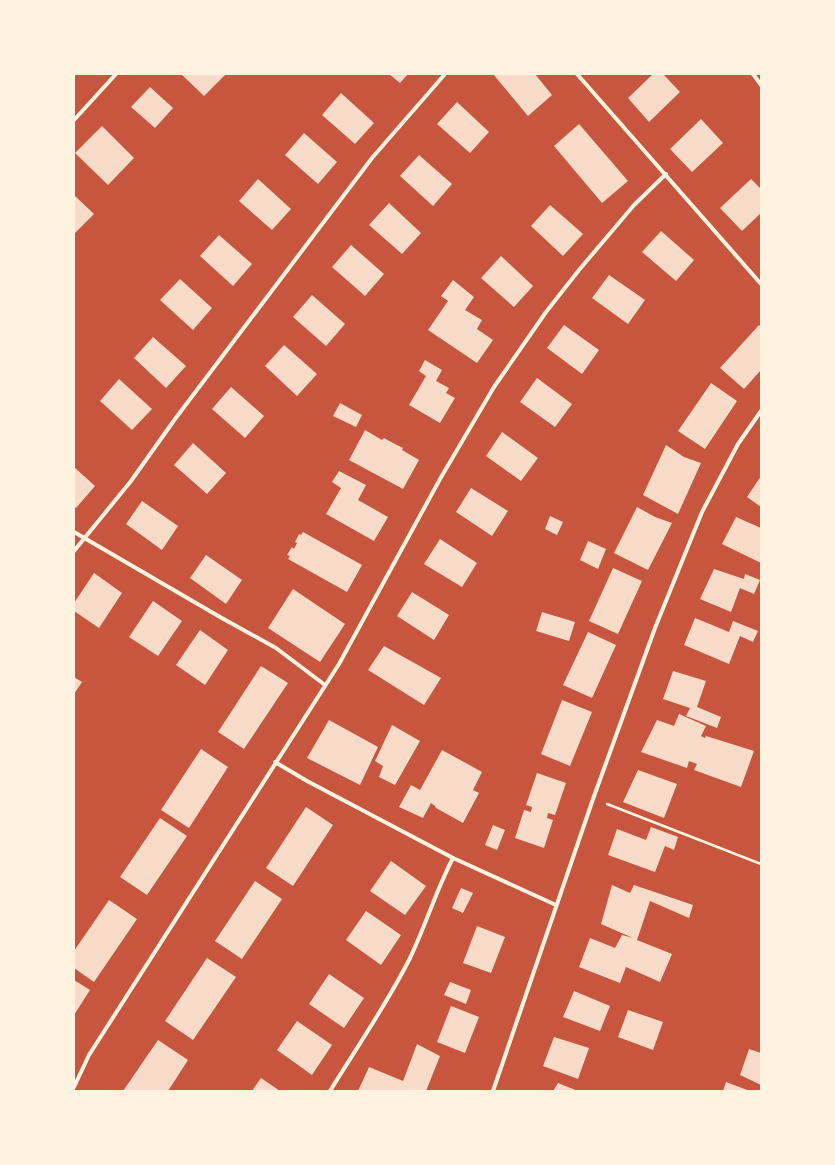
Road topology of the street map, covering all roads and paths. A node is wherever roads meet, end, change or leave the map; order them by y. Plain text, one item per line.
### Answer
1 (116, 74) edge
2 (445, 74) edge
3 (577, 74) edge
4 (753, 74) edge
5 (761, 85) edge
6 (74, 120) edge
7 (666, 174) junction
8 (761, 284) edge
9 (761, 411) edge
10 (74, 532) edge
11 (84, 539) junction
12 (74, 551) edge
13 (325, 685) junction
14 (275, 762) junction
15 (593, 799) junction
16 (453, 858) junction
17 (761, 864) edge
18 (556, 905) junction
19 (74, 1087) edge
20 (330, 1091) edge
21 (493, 1091) edge

1 - 6 street
2 - 11 street
3 - 7 street
4 - 5 street
7 - 8 street
7 - 13 street
9 - 15 street
10 - 11 street
11 - 12 street
11 - 13 street
13 - 14 street
14 - 16 street
14 - 19 street
15 - 17 path
15 - 18 street
16 - 18 street
16 - 20 street
18 - 21 street

